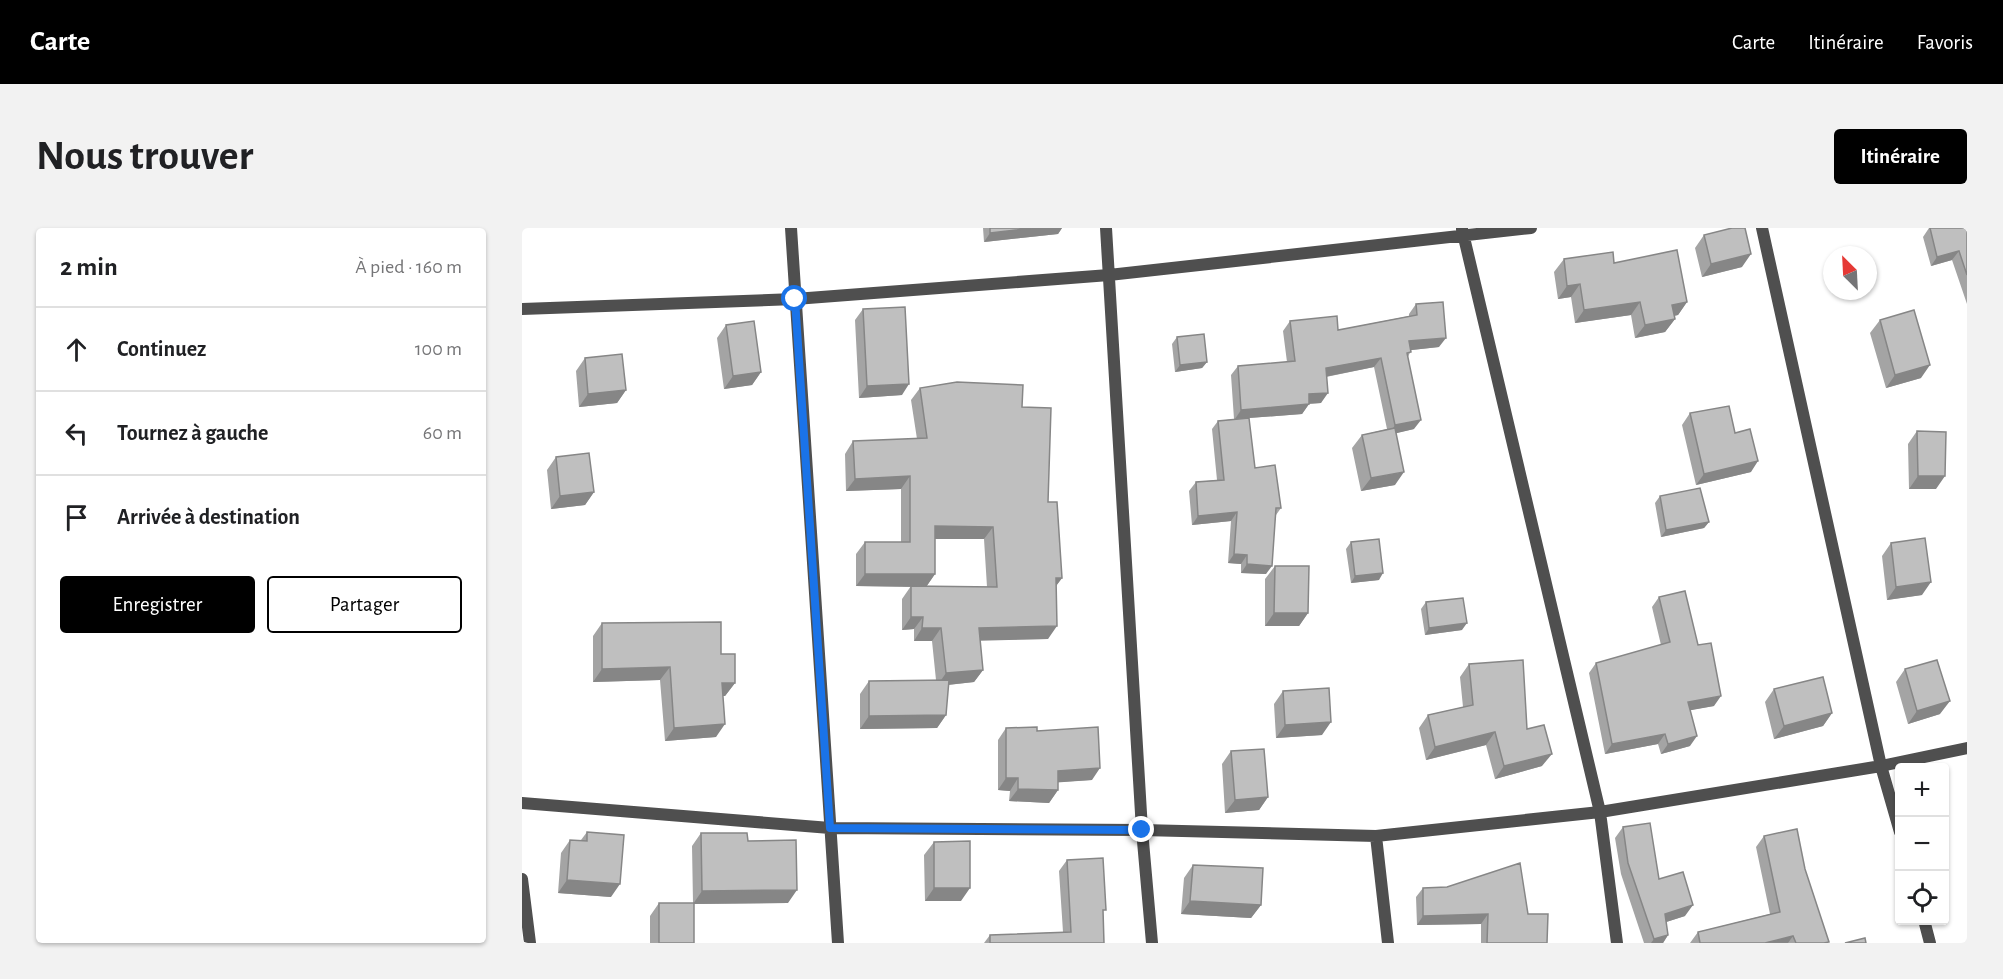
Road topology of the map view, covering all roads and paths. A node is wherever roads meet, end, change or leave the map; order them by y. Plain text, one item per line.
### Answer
1 (791, 228) edge
2 (1106, 228) edge
3 (1532, 228) edge
4 (1762, 228) edge
5 (1462, 232) edge
6 (1108, 275) junction
7 (795, 299) junction
8 (522, 309) edge
9 (1967, 748) edge
10 (1881, 766) junction
11 (522, 803) edge
12 (1600, 812) junction
13 (1895, 817) edge
14 (830, 828) junction
15 (1142, 830) junction
16 (1376, 836) junction
17 (522, 879) edge
18 (1925, 925) edge
19 (530, 943) edge
20 (838, 943) edge
21 (1152, 943) edge
22 (1388, 943) edge
23 (1617, 943) edge
24 (1930, 943) edge

1 - 7 street
2 - 6 street
3 - 5 street
4 - 10 street
5 - 6 street
5 - 12 street
6 - 7 street
6 - 15 street
7 - 8 street
7 - 14 street
9 - 10 street
10 - 12 street
10 - 13 street
11 - 14 street
12 - 16 street
12 - 23 street
14 - 15 street
14 - 20 street
15 - 16 street
15 - 21 street
16 - 22 street
17 - 19 street
18 - 24 street

